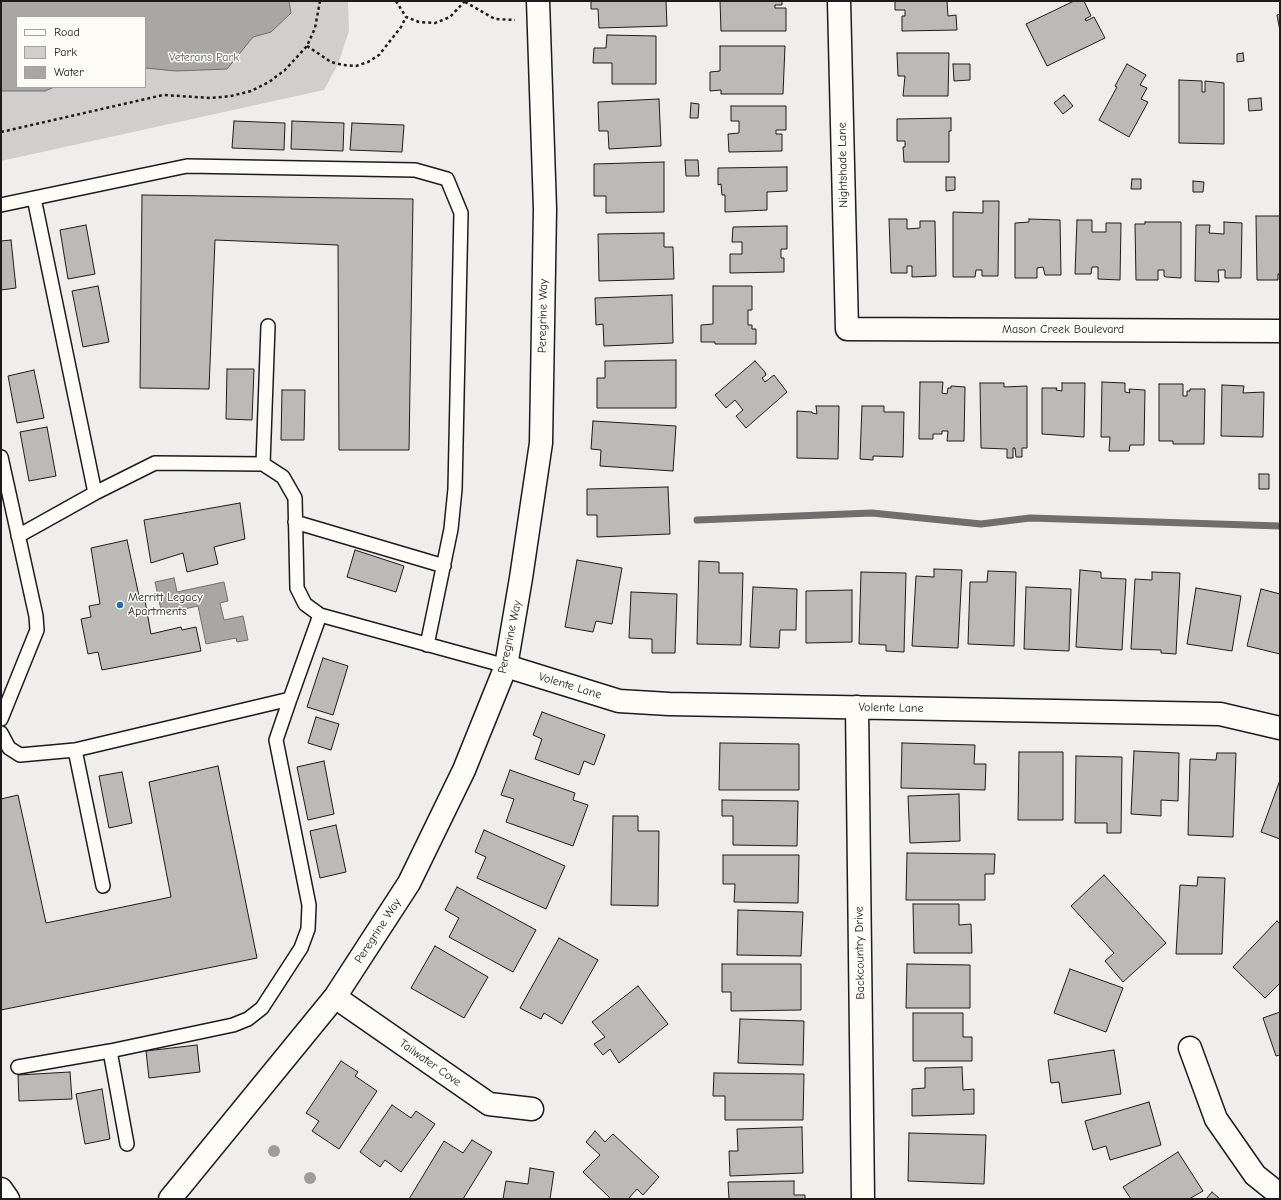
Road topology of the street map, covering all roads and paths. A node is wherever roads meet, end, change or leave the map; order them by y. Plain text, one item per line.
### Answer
1 (320, 1) edge
2 (396, 1) edge
3 (538, 1) edge
4 (839, 1) edge
5 (465, 2) edge
6 (406, 17) junction
7 (515, 20) dead end
8 (307, 46) junction
9 (1, 132) edge
10 (34, 198) junction
11 (1, 204) edge
12 (268, 326) dead end
13 (847, 329) joint
14 (1280, 331) edge
15 (1, 457) edge
16 (263, 464) junction
17 (95, 493) junction
18 (295, 522) junction
19 (18, 536) junction
20 (444, 566) junction
21 (320, 615) junction
22 (427, 645) junction
23 (506, 666) junction
24 (290, 699) junction
25 (857, 707) junction
26 (1, 719) edge
27 (1280, 728) edge
28 (1, 735) edge
29 (75, 750) junction
30 (103, 886) dead end
31 (335, 997) junction
32 (1190, 1048) dead end
33 (110, 1051) junction
34 (18, 1067) dead end
35 (532, 1109) dead end
36 (127, 1144) dead end
37 (1, 1189) edge
38 (1280, 1195) edge
39 (8, 1199) edge
40 (170, 1199) edge
41 (863, 1199) edge

1 - 8 path
2 - 6 path
3 - 23 street, Peregrine Way
4 - 13 street, Nightshade Lane
5 - 6 path
5 - 7 path
6 - 8 path
8 - 9 path
10 - 11 lane
10 - 17 lane
10 - 20 lane
12 - 16 lane
13 - 14 street, Mason Creek Boulevard
15 - 19 lane
16 - 17 lane
16 - 18 lane
17 - 19 lane
18 - 20 lane
18 - 21 lane
19 - 26 lane
20 - 22 lane
21 - 22 lane
21 - 24 lane
22 - 23 lane
23 - 25 street, Volente Lane
23 - 31 street, Peregrine Way
24 - 29 lane
24 - 33 lane
25 - 27 street, Volente Lane
25 - 41 street, Backcountry Drive
28 - 29 lane
29 - 30 lane
31 - 35 street, Tailwater Cove
31 - 40 street, Peregrine Way
32 - 38 street
33 - 34 lane
33 - 36 lane
37 - 39 street

